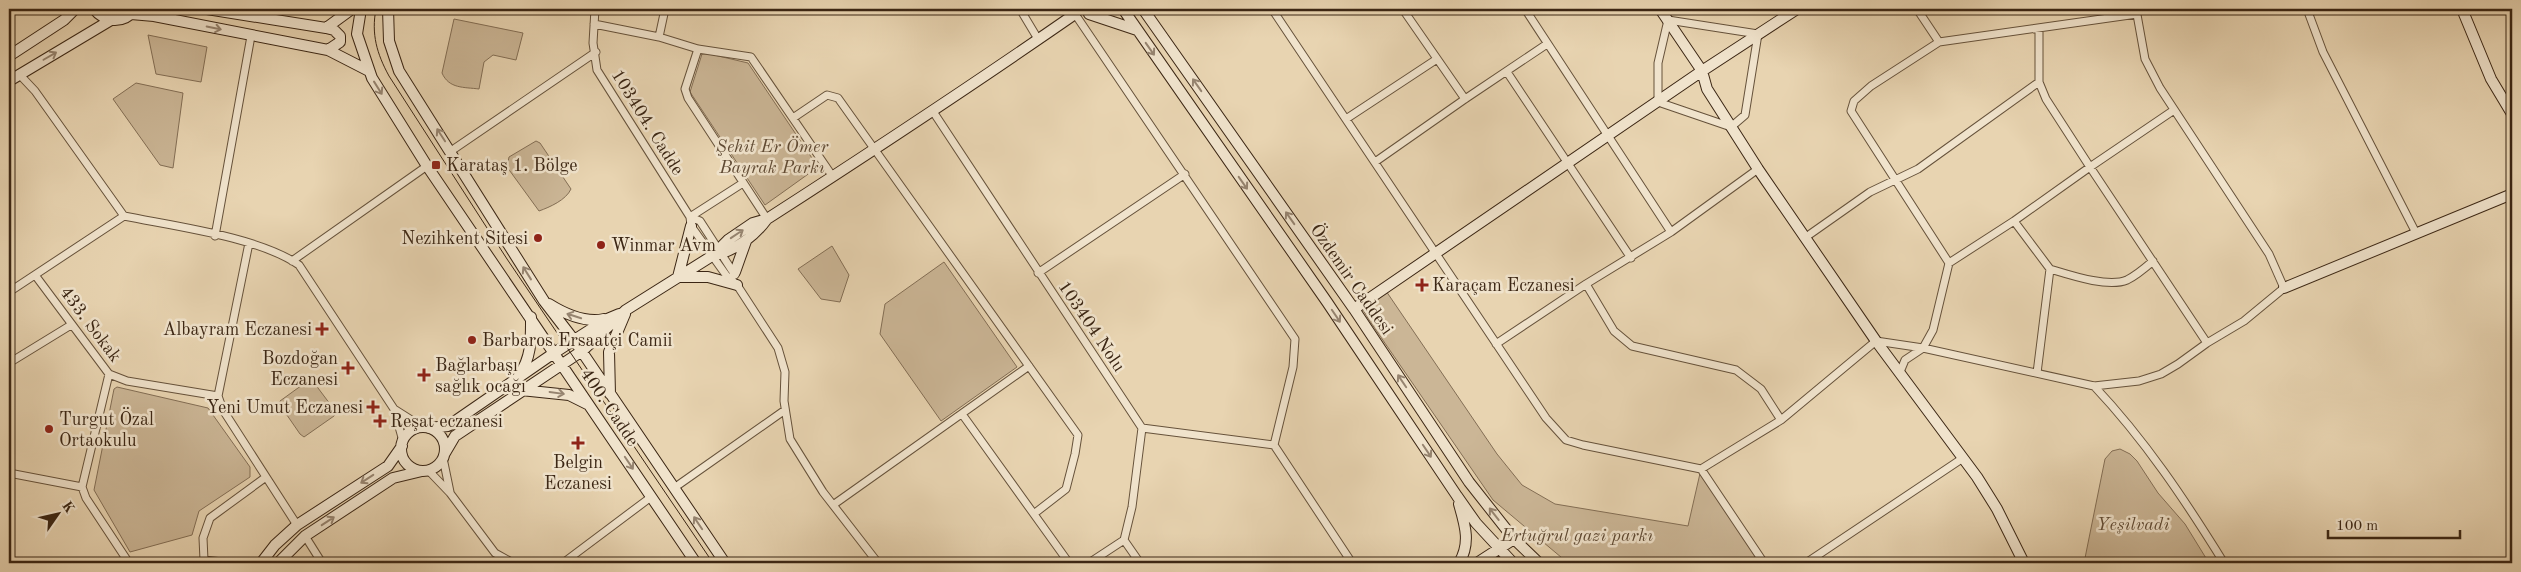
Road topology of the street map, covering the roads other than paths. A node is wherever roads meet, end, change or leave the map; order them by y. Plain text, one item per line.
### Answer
1 (75, 9) edge
2 (94, 9) edge
3 (207, 9) edge
4 (352, 9) edge
5 (361, 9) edge
6 (388, 9) edge
7 (595, 9) edge
8 (665, 9) edge
9 (1020, 9) edge
10 (1123, 9) edge
11 (1143, 9) edge
12 (1154, 9) edge
13 (1272, 9) edge
14 (1404, 9) edge
15 (1524, 9) edge
16 (1660, 9) edge
17 (1797, 9) edge
18 (1916, 9) edge
19 (2306, 9) edge
20 (2462, 9) edge
21 (1077, 11) edge
22 (1093, 11) edge
23 (2137, 11) edge
24 (134, 12) edge
25 (257, 14) edge
26 (111, 20) junction
27 (1668, 20) junction
28 (594, 24) junction
29 (326, 28) junction
30 (2039, 28) junction
31 (1136, 30) junction
32 (1758, 34) junction
33 (252, 36) junction
34 (659, 37) junction
35 (1038, 40) junction
36 (1165, 41) junction
37 (1939, 42) junction
38 (1547, 44) junction
39 (328, 50) junction
40 (698, 50) junction
41 (596, 52) junction
42 (9, 56) edge
43 (1437, 59) junction
44 (1702, 70) junction
45 (369, 71) junction
46 (1507, 72) junction
47 (19, 74) junction
48 (9, 81) edge
49 (2039, 82) junction
50 (1465, 99) junction
51 (1658, 102) junction
52 (932, 110) junction
53 (2174, 110) junction
54 (2512, 114) edge
55 (793, 118) junction
56 (1346, 119) junction
57 (1732, 127) junction
58 (1609, 135) junction
59 (874, 150) junction
60 (451, 151) junction
61 (1376, 162) junction
62 (1568, 163) junction
63 (427, 166) junction
64 (2090, 167) junction
65 (1758, 170) junction
66 (1185, 174) junction
67 (833, 177) junction
68 (1896, 181) junction
69 (743, 182) junction
70 (2512, 194) edge
71 (124, 216) junction
72 (767, 219) junction
73 (691, 221) junction
74 (2014, 221) junction
75 (1671, 232) junction
76 (2416, 233) junction
77 (216, 236) junction
78 (1806, 237) junction
79 (746, 240) junction
80 (249, 244) junction
81 (717, 253) junction
82 (1436, 254) junction
83 (1631, 258) junction
84 (292, 261) junction
85 (2153, 261) junction
86 (1949, 263) junction
87 (2050, 269) junction
88 (735, 272) junction
89 (1038, 273) junction
90 (35, 274) junction
91 (678, 277) junction
92 (1586, 284) junction
93 (737, 285) junction
94 (2284, 288) junction
95 (9, 292) edge
96 (544, 301) junction
97 (1354, 309) junction
98 (626, 310) junction
99 (531, 316) junction
100 (607, 318) junction
101 (71, 325) junction
102 (574, 340) junction
103 (1876, 341) junction
104 (2207, 343) junction
105 (1496, 344) junction
106 (1923, 348) junction
107 (582, 351) junction
108 (554, 353) junction
109 (9, 363) edge
110 (561, 365) junction
111 (1029, 366) junction
112 (1900, 372) junction
113 (2037, 373) junction
114 (109, 374) junction
115 (516, 380) junction
116 (2094, 386) junction
117 (521, 390) junction
118 (610, 395) junction
119 (218, 396) junction
120 (591, 406) junction
121 (394, 409) junction
122 (785, 410) junction
123 (962, 414) junction
124 (1781, 420) junction
125 (427, 428) junction
126 (1142, 428) junction
127 (403, 443) junction
128 (1274, 445) junction
129 (444, 455) junction
130 (1963, 458) junction
131 (1701, 469) junction
132 (425, 471) junction
133 (9, 473) edge
134 (266, 477) junction
135 (82, 487) junction
136 (674, 488) junction
137 (450, 493) junction
138 (1457, 496) junction
139 (651, 497) junction
140 (833, 505) junction
141 (1035, 513) junction
142 (298, 524) junction
143 (305, 536) junction
144 (1514, 539) junction
145 (1124, 540) junction
146 (1499, 549) junction
147 (1525, 551) junction
148 (129, 563) edge
149 (232, 563) edge
150 (261, 563) edge
151 (278, 563) edge
152 (322, 563) edge
153 (512, 563) edge
154 (562, 563) edge
155 (696, 563) edge
156 (725, 563) edge
157 (878, 563) edge
158 (1069, 563) edge
159 (1089, 563) edge
160 (1140, 563) edge
161 (1352, 563) edge
162 (1459, 563) edge
163 (1477, 563) edge
164 (1511, 563) edge
165 (1539, 563) edge
166 (1764, 563) edge
167 (1806, 563) edge
168 (2024, 563) edge
169 (2224, 563) edge

1 - 42 main road
2 - 26 main road
3 - 25 main road
4 - 29 main road
5 - 45 main road, 400. Cadde
60 -> 6 main road, 400. Cadde
7 - 28 street, 103404. Cadde
8 - 34 street
9 - 35 street
10 - 31 main road, Özdemir Caddesi
11 - 36 main road, Özdemir Caddesi
12 - 36 main road
13 - 56 street
14 - 43 street
15 - 38 street
16 - 27 main road
17 - 32 main road
18 - 37 street
19 - 76 street
20 - 54 main road
21 - 22 main road
21 - 35 main road
21 - 66 street
22 - 31 main road
23 - 30 street
23 - 53 street
24 - 26 main road
24 -> 33 main road
25 - 29 main road
47 -> 26 main road
27 - 32 street
27 - 44 main road
27 - 51 street
28 - 34 street
28 - 41 street, 103404. Cadde
29 - 39 main road
30 - 37 street
30 - 49 street
31 -> 138 main road, Özdemir Caddesi
32 - 44 main road
32 - 57 street
33 - 39 main road
33 - 77 street
34 - 40 street
35 - 52 main road
97 -> 36 main road, Özdemir Caddesi
37 - 68 street
38 - 46 street
38 - 58 street
39 - 45 main road
40 - 55 street
40 - 69 street
41 - 60 street
41 - 73 street, 103404. Cadde
43 - 50 street
43 - 56 street
44 - 51 main road
44 - 57 main road
45 -> 63 main road, 400. Cadde
46 - 50 street
46 - 62 street
47 - 48 main road
47 - 71 street
49 - 64 street
49 - 68 street
50 - 61 street
51 - 57 street
51 - 58 main road
52 - 59 main road
52 - 89 street, 103404 Nolu
53 - 64 street
53 - 94 street
55 - 59 street
55 - 67 street
56 - 61 street
57 - 65 main road
58 - 62 main road
58 - 75 street
59 - 67 main road
59 - 111 street
96 -> 60 main road, 400. Cadde
61 - 82 street
62 - 82 main road
62 - 83 street
63 - 84 street
63 - 99 main road, 400. Cadde
64 - 74 street
64 - 85 street
65 - 75 street
65 - 78 main road
66 - 89 street
66 - 128 street
67 - 72 main road
68 - 78 street
68 - 86 street
69 - 72 street
69 - 73 street
70 - 76 main road
71 - 77 street
71 - 90 street
72 - 79 main road
81 -> 72 main road
73 - 81 street, 103404. Cadde
73 - 91 main road
74 - 86 street
74 - 87 street
75 - 83 street
76 - 94 main road
77 - 80 street
78 - 103 main road
79 - 81 main road
79 - 88 main road
80 - 84 street
80 - 119 street
81 - 88 street, 103404. Cadde
81 - 91 main road
81 - 93 street, 103404. Cadde
82 - 97 main road
82 - 105 street
83 - 92 street
84 - 121 street
85 - 87 street
85 - 104 street
86 - 106 street
87 - 113 street
88 - 93 street, 103404. Cadde
89 - 126 street, 103404 Nolu
90 - 95 street
90 - 101 street, 433. Sokak
91 - 93 main road
91 - 98 main road
92 - 105 street
92 - 124 street
93 - 122 street
94 - 104 street
100 -> 96 main road
96 - 102 main road, 400. Cadde
144 -> 97 main road, Özdemir Caddesi
98 - 100 main road
98 - 107 main road
98 - 118 main road
99 - 108 main road, 400. Cadde
99 - 115 main road
100 - 102 main road
101 - 109 street
101 - 114 street, 433. Sokak
102 - 107 main road, 400. Cadde
102 - 108 main road
103 - 106 street
103 - 112 main road
103 - 124 street
104 - 116 street
105 - 131 street
106 - 112 street
106 - 113 street
107 - 110 main road
107 - 118 main road, 400. Cadde
108 - 110 main road, 400. Cadde
108 - 115 main road
110 - 117 main road
110 - 120 main road, 400. Cadde
111 - 123 street
111 - 141 street
112 - 130 main road
113 - 116 street
114 - 119 street, 433. Sokak
114 - 135 street
115 - 125 main road
116 - 169 street
117 -> 120 main road
117 - 129 main road
118 - 136 main road, 400. Cadde
119 - 134 street
120 -> 139 main road, 400. Cadde
121 - 125 street
121 - 127 street
122 - 136 street
122 - 140 street
123 - 140 street
123 - 141 street
124 - 131 street
125 - 127 main road
125 - 129 main road
126 - 128 street
126 - 145 street
127 - 132 main road
127 -> 142 main road
128 - 161 street
129 - 132 main road
129 - 137 street
130 - 167 street
130 - 168 main road
131 - 166 street
132 - 137 street
143 -> 132 main road
133 - 135 street
134 - 142 street
134 - 149 street
135 - 148 street
156 -> 136 main road, 400. Cadde
137 - 153 street
138 - 146 main road, Özdemir Caddesi
138 - 162 main road
139 - 154 street
139 - 155 main road, 400. Cadde
140 - 157 street
141 - 158 street
142 - 150 main road
143 - 151 main road
143 - 152 street
144 - 146 main road
144 - 147 main road, Özdemir Caddesi
145 - 159 street
145 - 160 street
146 - 163 main road
146 - 164 main road, Özdemir Caddesi
147 - 164 main road
147 - 165 main road, Özdemir Caddesi

